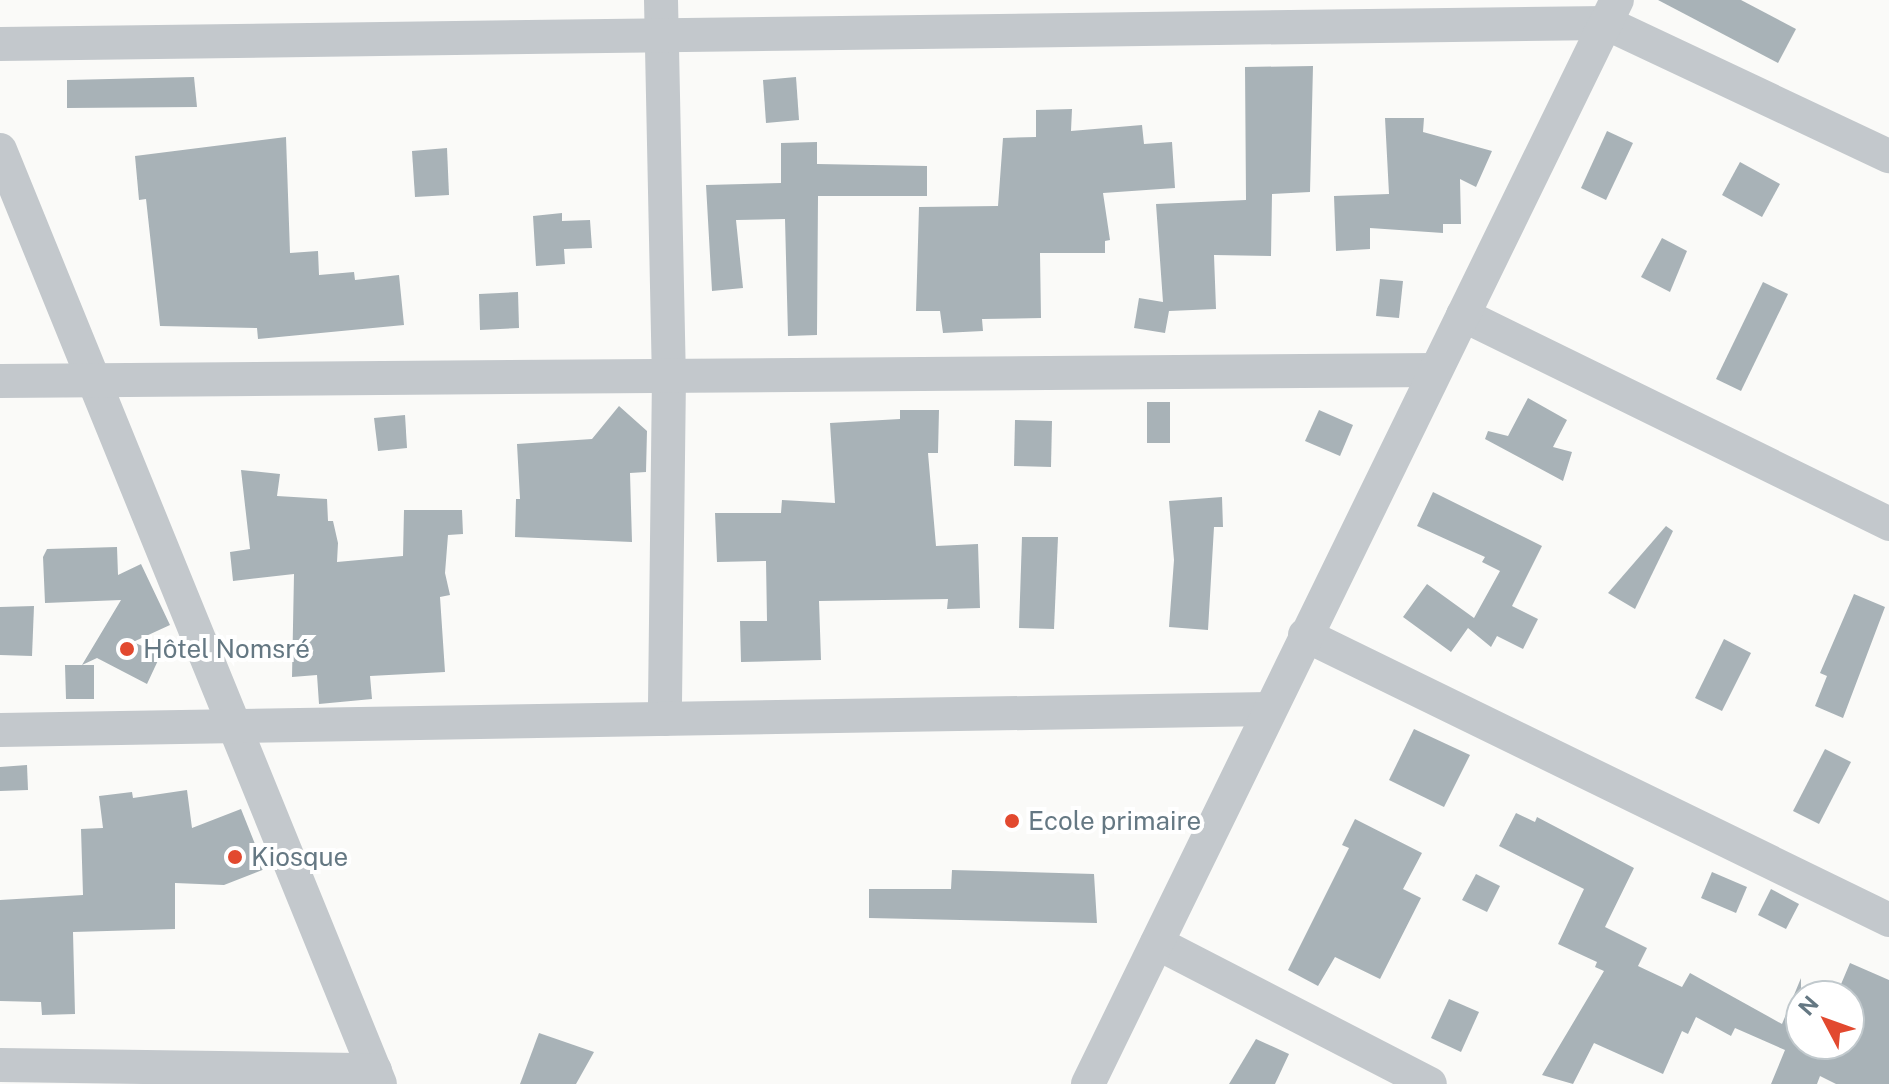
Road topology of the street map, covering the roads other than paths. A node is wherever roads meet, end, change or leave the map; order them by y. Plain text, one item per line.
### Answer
1 (661, 0) edge
2 (1612, 11) edge
3 (661, 35) junction
4 (0, 44) edge
5 (0, 150) edge
6 (1889, 156) edge
7 (1463, 315) junction
8 (1435, 370) junction
9 (669, 376) junction
10 (0, 381) edge
11 (94, 381) junction
12 (1889, 524) edge
13 (1305, 635) junction
14 (1269, 709) junction
15 (665, 719) junction
16 (235, 726) junction
17 (0, 730) edge
18 (1889, 920) edge
19 (1157, 943) junction
20 (0, 1065) edge
21 (378, 1077) edge
22 (1088, 1084) edge
23 (1430, 1084) edge

1 - 3 street
2 - 3 street
2 - 6 street
2 - 7 street
3 - 4 street
3 - 9 street
5 - 11 street
7 - 8 street
7 - 12 street
8 - 9 street
8 - 13 street
9 - 11 street
9 - 15 street
10 - 11 street
11 - 16 street
13 - 14 street
13 - 18 street
14 - 15 street
14 - 19 street
15 - 16 street
16 - 17 street
16 - 21 street
19 - 22 street
19 - 23 street
20 - 21 street

